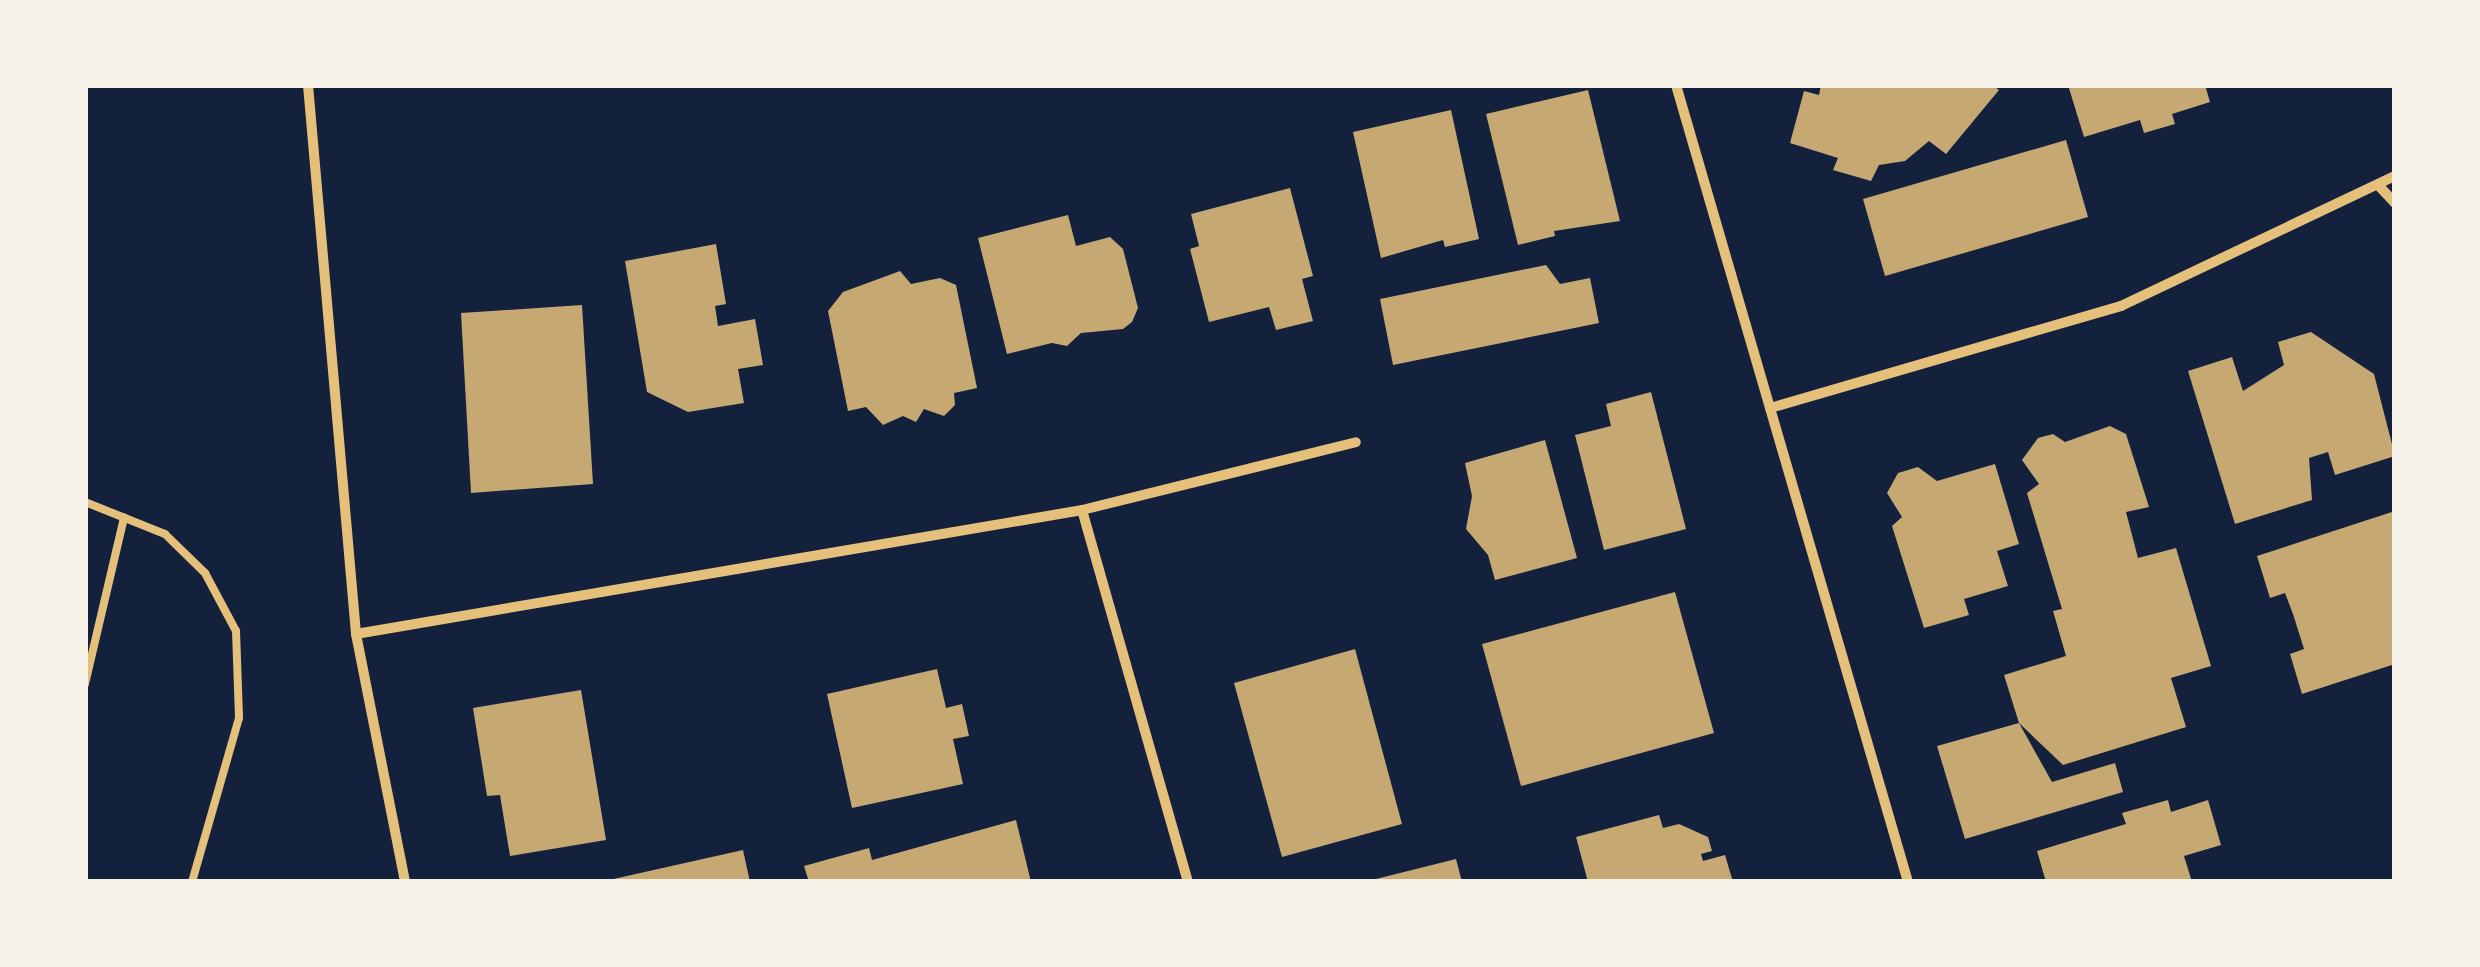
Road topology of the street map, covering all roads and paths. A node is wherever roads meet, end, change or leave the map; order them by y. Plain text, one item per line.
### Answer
1 (308, 85) edge
2 (1676, 85) edge
3 (2395, 176) edge
4 (2380, 187) junction
5 (2395, 203) edge
6 (1770, 408) junction
7 (1356, 442) dead end
8 (85, 502) edge
9 (1082, 510) junction
10 (124, 518) junction
11 (356, 634) junction
12 (88, 662) edge
13 (85, 684) edge
14 (192, 882) edge
15 (405, 882) edge
16 (1188, 882) edge
17 (1908, 882) edge

1 - 11 street
2 - 6 street
3 - 4 street
4 - 5 street
4 - 6 street
6 - 17 street
7 - 9 street
8 - 10 lane
9 - 11 street
9 - 16 street
10 - 12 lane
10 - 14 lane
11 - 15 street
12 - 13 lane

